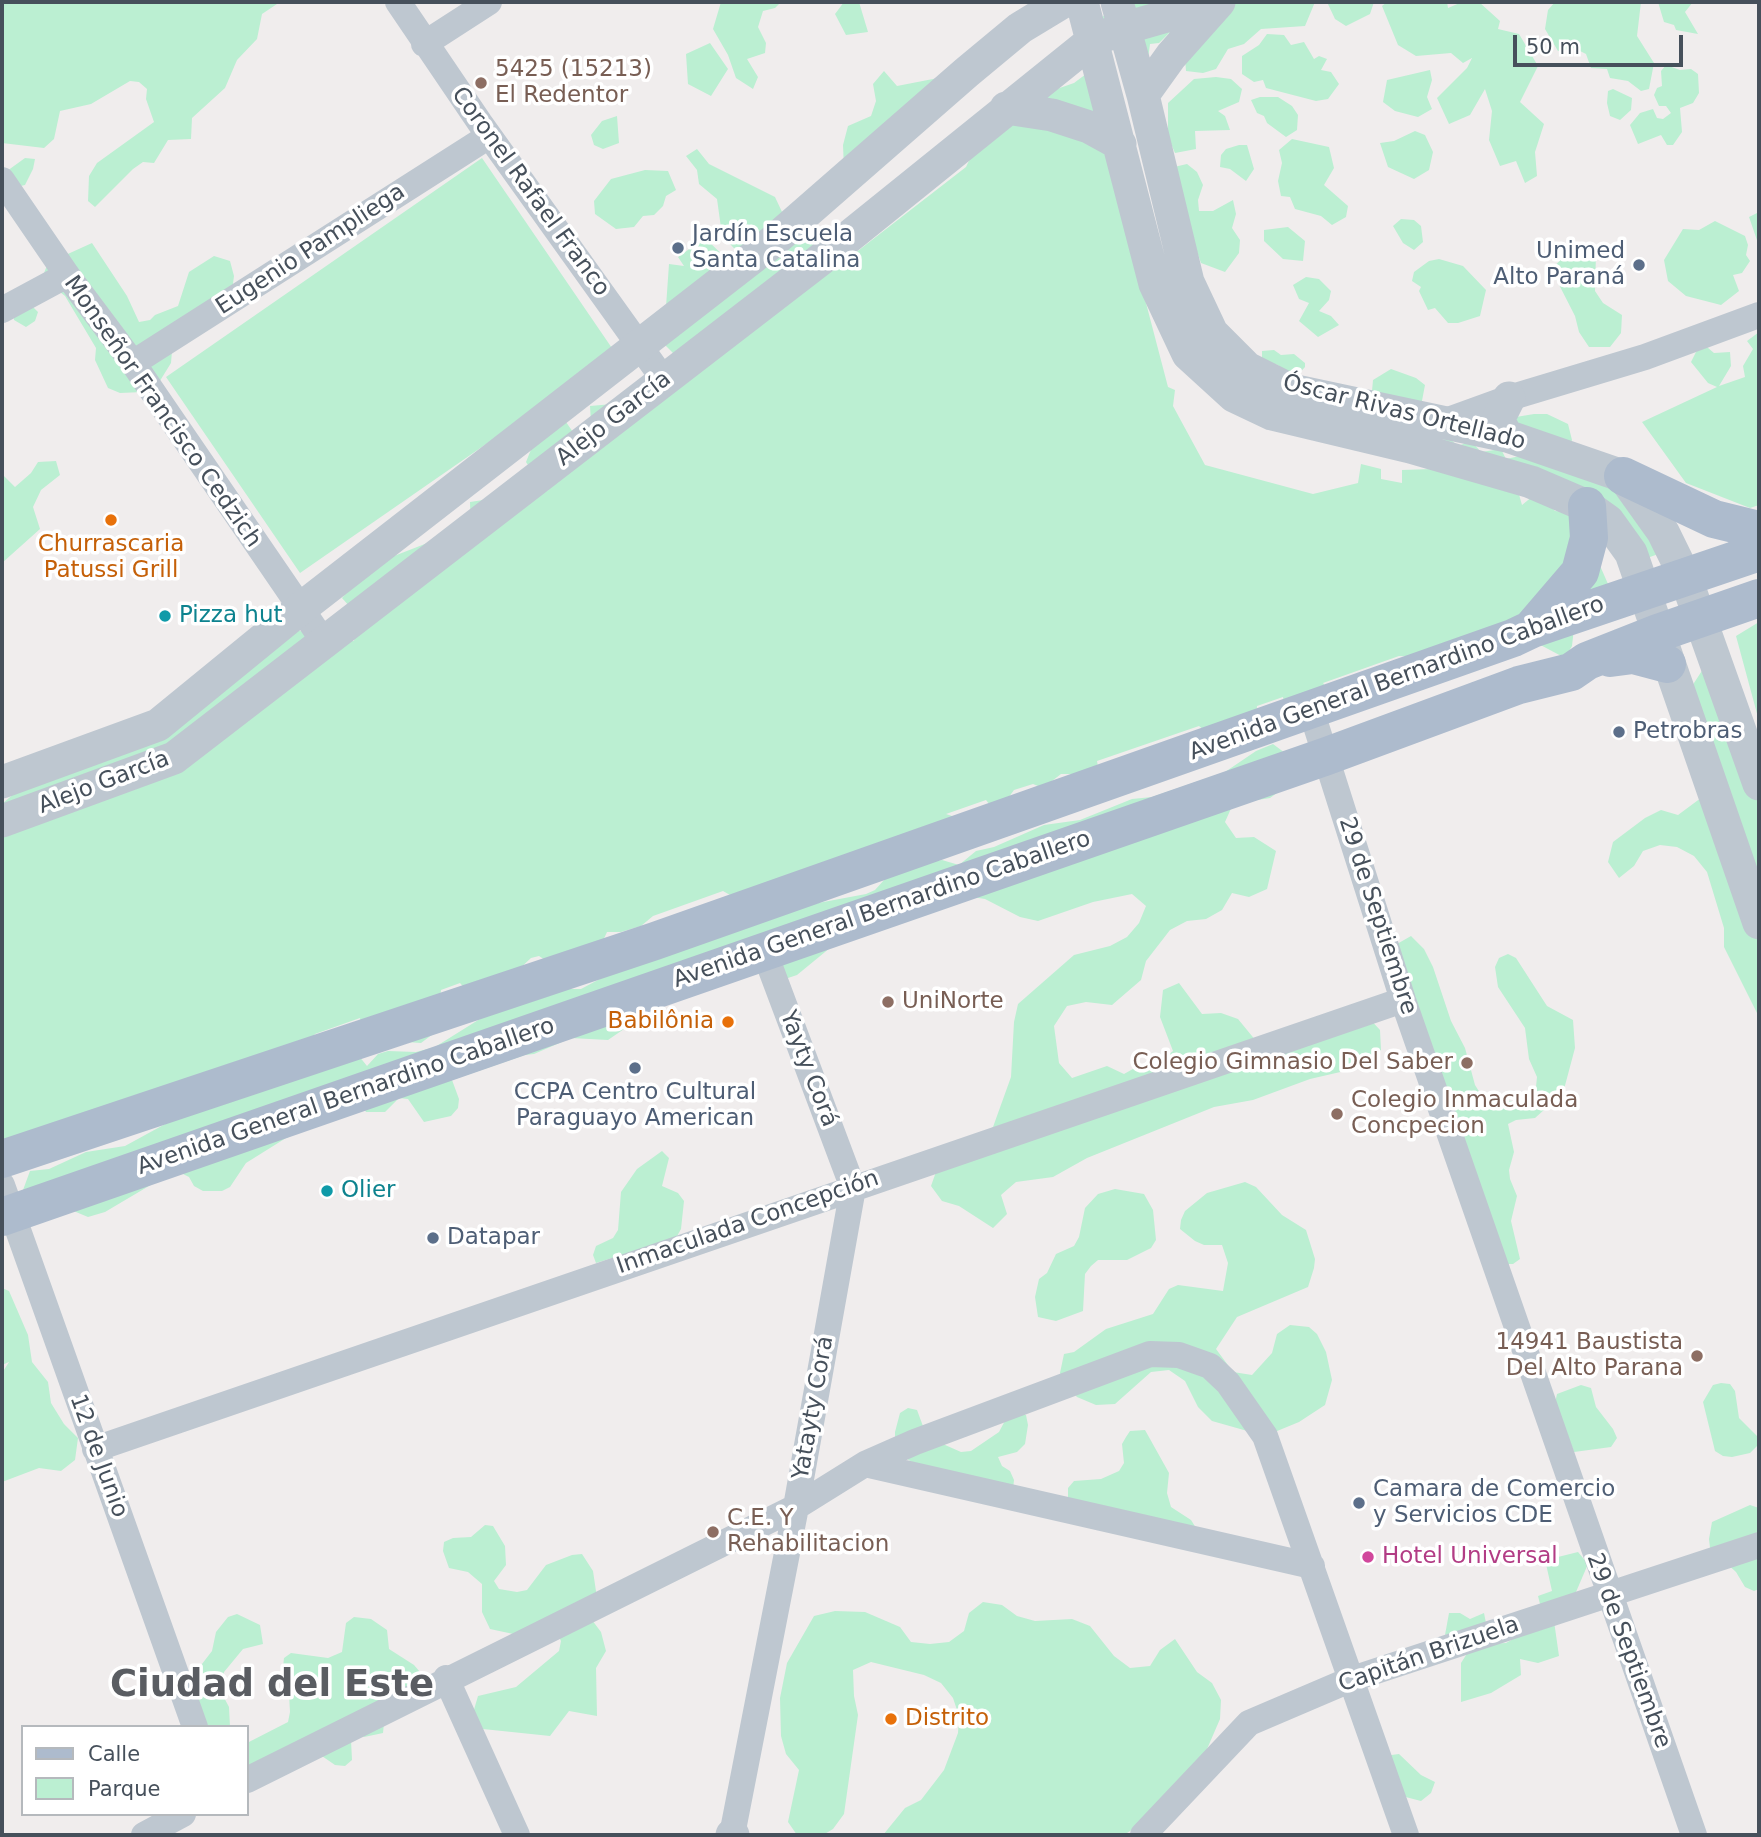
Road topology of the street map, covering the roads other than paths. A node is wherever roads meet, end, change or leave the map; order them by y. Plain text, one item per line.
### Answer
1 (398, 2) edge
2 (489, 2) edge
3 (1063, 2) edge
4 (1082, 2) edge
5 (1217, 2) edge
6 (1121, 15) edge
7 (1093, 40) junction
8 (424, 44) junction
9 (1143, 95) junction
10 (1006, 108) junction
11 (489, 136) junction
12 (1121, 144) junction
13 (2, 180) edge
14 (67, 275) junction
15 (2, 310) edge
16 (1759, 315) edge
17 (640, 346) junction
18 (133, 363) junction
19 (664, 380) junction
20 (1509, 398) junction
21 (1441, 422) junction
22 (1507, 436) junction
23 (1409, 447) junction
24 (1623, 476) junction
25 (1587, 506) junction
26 (1759, 530) edge
27 (1759, 552) edge
28 (1686, 579) junction
29 (1643, 591) junction
30 (1756, 599) edge
31 (300, 609) junction
32 (1531, 629) junction
33 (1706, 632) junction
34 (324, 642) junction
35 (1663, 648) junction
36 (1311, 710) junction
37 (1326, 756) junction
38 (2, 782) edge
39 (1759, 784) edge
40 (2, 821) edge
41 (1759, 923) edge
42 (764, 951) junction
43 (1402, 1000) junction
44 (2, 1160) edge
45 (853, 1188) junction
46 (5, 1205) edge
47 (95, 1448) junction
48 (865, 1464) junction
49 (796, 1507) junction
50 (1759, 1545) edge
51 (1312, 1566) junction
52 (1608, 1596) junction
53 (446, 1678) junction
54 (1352, 1679) junction
55 (194, 1725) edge
56 (248, 1779) edge
57 (179, 1816) edge
58 (144, 1835) edge
59 (517, 1835) edge
60 (732, 1835) edge
61 (1143, 1835) edge
62 (1406, 1835) edge
63 (1694, 1835) edge

1 - 8 street, Coronel Rafael Franco
2 - 8 street
3 - 17 street, Alejo García
4 - 7 street, Óscar Rivas Ortellado
5 - 6 street, Alejo García
5 - 9 street
6 - 7 street, Alejo García
6 - 9 street, Óscar Rivas Ortellado
7 - 10 street, Alejo García
7 - 12 street, Óscar Rivas Ortellado
8 - 11 street, Coronel Rafael Franco
9 - 21 street, Óscar Rivas Ortellado
10 - 12 street
10 - 19 street, Alejo García
11 - 17 street, Coronel Rafael Franco
11 - 18 street, Eugenio Pampliega
12 - 23 street, Óscar Rivas Ortellado
13 - 14 street, Monseñor Francisco Cedzich
14 - 15 street
14 - 18 street, Monseñor Francisco Cedzich
16 - 20 street
17 - 19 street, Coronel Rafael Franco
17 - 31 street, Alejo García
18 - 31 street, Monseñor Francisco Cedzich
19 - 34 street, Alejo García
20 - 21 street
20 - 22 street
21 - 22 street, Óscar Rivas Ortellado
21 - 23 street
22 - 24 street, Óscar Rivas Ortellado
23 - 25 street, Óscar Rivas Ortellado
24 - 26 main road
24 - 28 street
25 - 29 street, Óscar Rivas Ortellado
25 - 32 main road
27 - 28 main road, Avenida General Bernardino Caballero
28 - 29 main road, Avenida General Bernardino Caballero
28 - 33 street
29 - 32 main road, Avenida General Bernardino Caballero
29 - 35 street, Óscar Rivas Ortellado
30 - 33 main road, Avenida General Bernardino Caballero
31 - 34 street, Monseñor Francisco Cedzich
31 - 38 street, Alejo García
32 - 36 main road, Avenida General Bernardino Caballero
33 - 35 main road, Avenida General Bernardino Caballero
33 - 39 street
34 - 40 street, Alejo García
35 - 37 main road, Avenida General Bernardino Caballero
35 - 41 street, Óscar Rivas Ortellado
36 - 37 street, 29 de Septiembre
36 - 44 main road, Avenida General Bernardino Caballero
37 - 42 main road, Avenida General Bernardino Caballero
37 - 43 street, 29 de Septiembre
42 - 45 street, Yayty Corá
42 - 46 main road, Avenida General Bernardino Caballero
43 - 45 street, Inmaculada Concepción
43 - 52 street, 29 de Septiembre
45 - 47 street, Inmaculada Concepción
45 - 49 street, Yatayty Corá
46 - 47 street, 12 de Junio
47 - 55 street, 12 de Junio
48 - 49 street
48 - 51 street
48 - 51 street
49 - 53 street
49 - 60 street, Yatayty Corá
50 - 52 street, Capitán Brizuela
51 - 54 street
52 - 54 street, Capitán Brizuela
52 - 63 street, 29 de Septiembre
53 - 56 street
53 - 59 street
54 - 61 street, Capitán Brizuela
54 - 62 street
57 - 58 street

